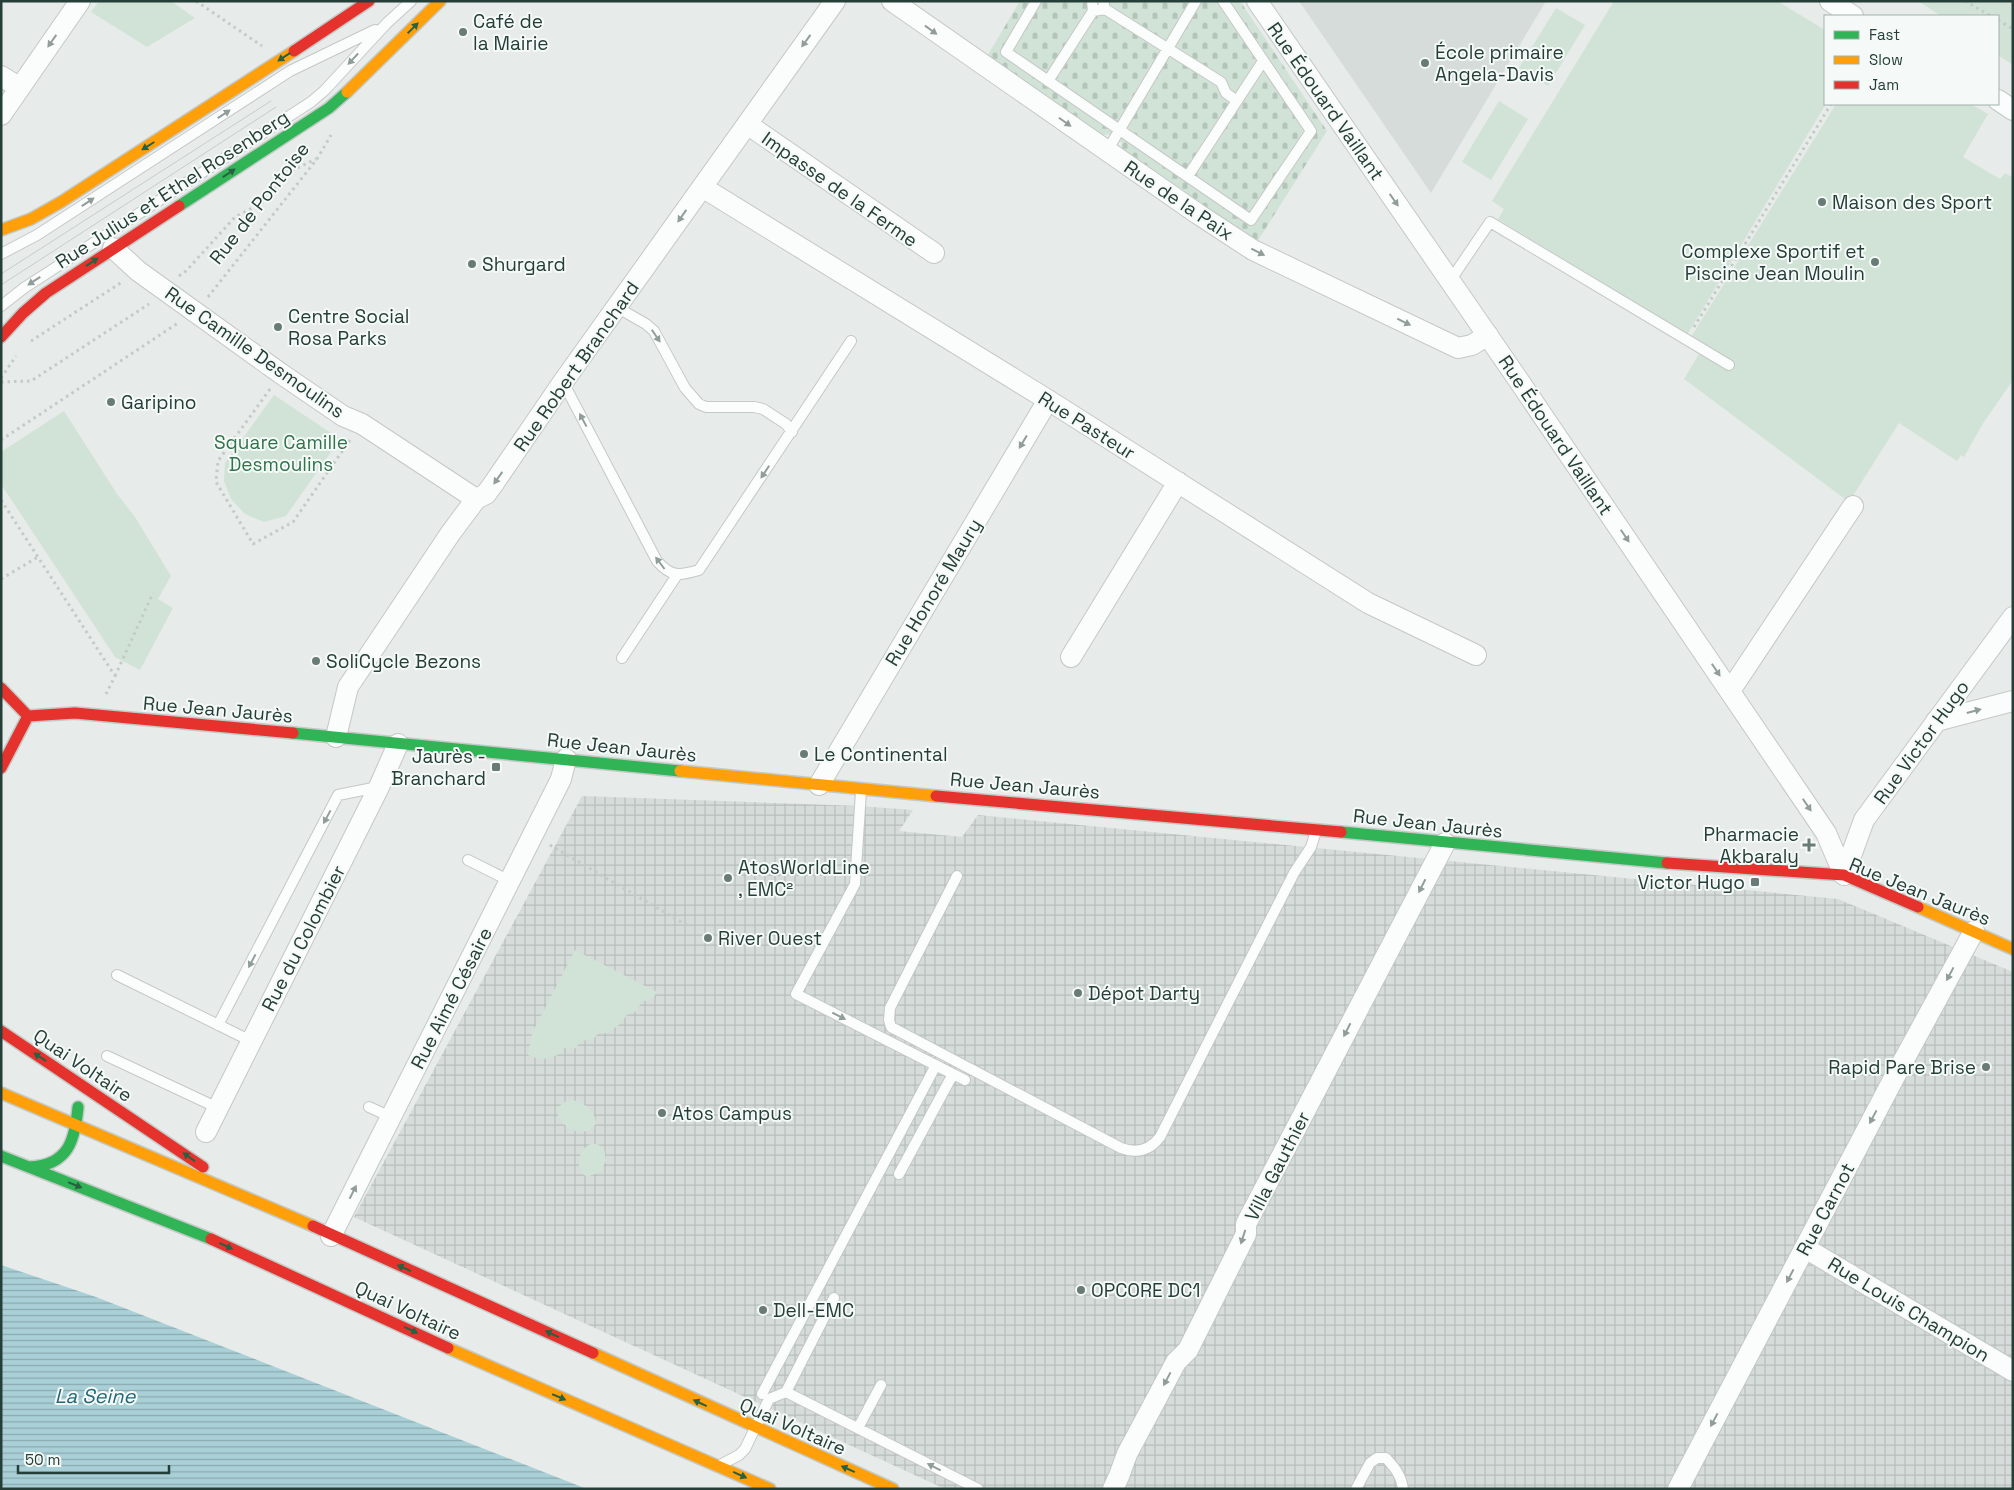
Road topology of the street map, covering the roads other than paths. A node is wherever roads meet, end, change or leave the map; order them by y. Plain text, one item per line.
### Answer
1 (80, 1) edge
2 (369, 1) edge
3 (411, 1) edge
4 (440, 1) edge
5 (834, 1) edge
6 (892, 1) edge
7 (1036, 1) edge
8 (1196, 1) edge
9 (1223, 1) edge
10 (1257, 1) edge
11 (1830, 1) edge
12 (1104, 5) edge
13 (1093, 6) edge
14 (1851, 15) edge
15 (387, 23) junction
16 (1167, 48) junction
17 (1264, 61) junction
18 (1, 76) edge
19 (1048, 81) junction
20 (20, 88) junction
21 (1237, 100) junction
22 (1999, 101) edge
23 (2013, 110) edge
24 (1, 115) edge
25 (747, 124) junction
26 (1120, 130) junction
27 (1106, 151) junction
28 (1188, 176) junction
29 (702, 187) junction
30 (1, 230) edge
31 (113, 248) junction
32 (934, 253) dead end
33 (1, 254) edge
34 (1450, 281) junction
35 (1, 306) edge
36 (618, 308) junction
37 (1488, 335) junction
38 (1, 337) edge
39 (851, 341) dead end
40 (1728, 365) dead end
41 (563, 382) junction
42 (1048, 400) junction
43 (792, 432) junction
44 (1178, 482) junction
45 (476, 499) junction
46 (1853, 506) dead end
47 (677, 575) junction
48 (2013, 617) edge
49 (1476, 654) dead end
50 (1071, 657) dead end
51 (622, 658) dead end
52 (1, 688) edge
53 (1730, 691) junction
54 (2013, 701) edge
55 (28, 716) junction
56 (1936, 721) junction
57 (336, 737) junction
58 (398, 744) junction
59 (566, 759) junction
60 (1, 768) edge
61 (819, 785) junction
62 (379, 787) junction
63 (861, 789) junction
64 (1317, 830) junction
65 (1445, 843) junction
66 (468, 860) dead end
67 (1844, 875) junction
68 (957, 876) dead end
69 (510, 881) junction
70 (1974, 931) junction
71 (2013, 949) edge
72 (117, 975) dead end
73 (218, 1025) junction
74 (1, 1031) edge
75 (251, 1041) junction
76 (107, 1056) dead end
77 (936, 1065) junction
78 (953, 1074) junction
79 (68, 1076) junction
80 (964, 1080) dead end
81 (1, 1093) edge
82 (369, 1107) dead end
83 (218, 1108) junction
84 (391, 1117) junction
85 (76, 1125) junction
86 (206, 1132) dead end
87 (1, 1156) edge
88 (30, 1167) junction
89 (899, 1174) dead end
90 (243, 1196) junction
91 (331, 1236) junction
92 (1805, 1248) junction
93 (834, 1298) dead end
94 (2013, 1371) edge
95 (881, 1385) dead end
96 (786, 1392) junction
97 (762, 1394) dead end
98 (858, 1428) junction
99 (756, 1429) junction
100 (719, 1466) junction
101 (770, 1489) edge
102 (893, 1489) edge
103 (978, 1489) edge
104 (1113, 1489) edge
105 (1356, 1489) edge
106 (1403, 1489) edge
107 (1678, 1489) edge

1 -> 20 street
2 -> 30 main road
3 - 15 lane
31 -> 4 main road, Rue Julius et Ethel Rosenberg
5 -> 25 street, Rue Robert Branchard
6 -> 27 street, Rue de la Paix
7 - 19 lane
8 - 16 lane
9 - 17 lane
10 -> 34 street, Rue Édouard Vaillant
11 - 14 street
12 - 13 lane
12 - 16 lane
13 - 19 lane
33 -> 15 lane
15 -> 35 lane
16 - 21 lane
16 - 26 lane
17 - 21 lane
17 - 28 lane
18 - 20 street
19 - 26 lane
20 - 24 street
21 - 28 lane
22 - 23 street
25 - 29 street, Rue Robert Branchard
25 - 32 street, Impasse de la Ferme
26 - 27 lane
26 - 28 lane
27 -> 37 street, Rue de la Paix
29 -> 36 street, Rue Robert Branchard
29 - 42 street, Rue Pasteur
38 -> 31 main road, Rue Julius et Ethel Rosenberg
31 - 45 street, Rue Camille Desmoulins
34 - 37 street, Rue Édouard Vaillant
34 - 40 lane
36 - 41 street, Rue Robert Branchard
36 -> 43 lane
37 -> 53 street, Rue Édouard Vaillant
39 - 43 lane
41 -> 45 street, Rue Robert Branchard
47 -> 41 lane
42 - 44 street, Rue Pasteur
42 -> 61 street, Rue Honoré Maury
43 -> 47 lane
44 - 49 street, Rue Pasteur
44 - 50 street
45 - 57 street, Rue Robert Branchard
46 - 53 street
47 - 51 lane
48 - 56 street, Rue Victor Hugo
52 - 55 main road
53 -> 67 street, Rue Édouard Vaillant
56 -> 54 street
55 - 57 main road, Rue Jean Jaurès
55 - 60 main road
56 - 67 street, Rue Victor Hugo
57 - 58 main road, Rue Jean Jaurès
58 - 59 main road, Rue Jean Jaurès
58 - 62 street, Rue du Colombier
59 - 61 main road, Rue Jean Jaurès
59 - 69 street, Rue Aimé Césaire
61 - 63 main road, Rue Jean Jaurès
62 -> 73 lane
62 - 75 street, Rue du Colombier
63 - 64 main road, Rue Jean Jaurès
63 -> 77 lane
64 - 65 main road, Rue Jean Jaurès
64 - 68 lane
65 - 67 main road, Rue Jean Jaurès
65 -> 104 street, Villa Gauthier
66 - 69 lane
67 - 70 main road, Rue Jean Jaurès
69 - 84 street, Rue Aimé Césaire
70 - 71 main road, Rue Jean Jaurès
70 -> 92 street, Rue Carnot
72 - 73 lane
73 - 75 lane
79 -> 74 main road, Quai Voltaire
75 - 83 street, Rue du Colombier
76 - 83 lane
77 - 78 lane
77 - 97 lane
78 - 80 lane
78 - 89 lane
79 - 85 main road
90 -> 79 main road, Quai Voltaire
81 - 85 main road, Quai Voltaire
82 - 84 lane
83 - 86 street, Rue du Colombier
91 -> 84 street, Rue Aimé Césaire
85 - 88 main road
85 - 90 main road, Quai Voltaire
87 - 88 main road, Quai Voltaire
88 -> 100 main road, Quai Voltaire
90 - 91 main road, Quai Voltaire
99 -> 91 main road, Quai Voltaire
92 - 94 street, Rue Louis Champion
92 -> 107 street, Rue Carnot
93 - 96 lane
95 - 98 lane
96 - 98 lane
96 - 99 lane
103 -> 98 lane
99 - 100 lane
102 -> 99 main road, Quai Voltaire
100 -> 101 main road, Quai Voltaire
105 - 106 lane

